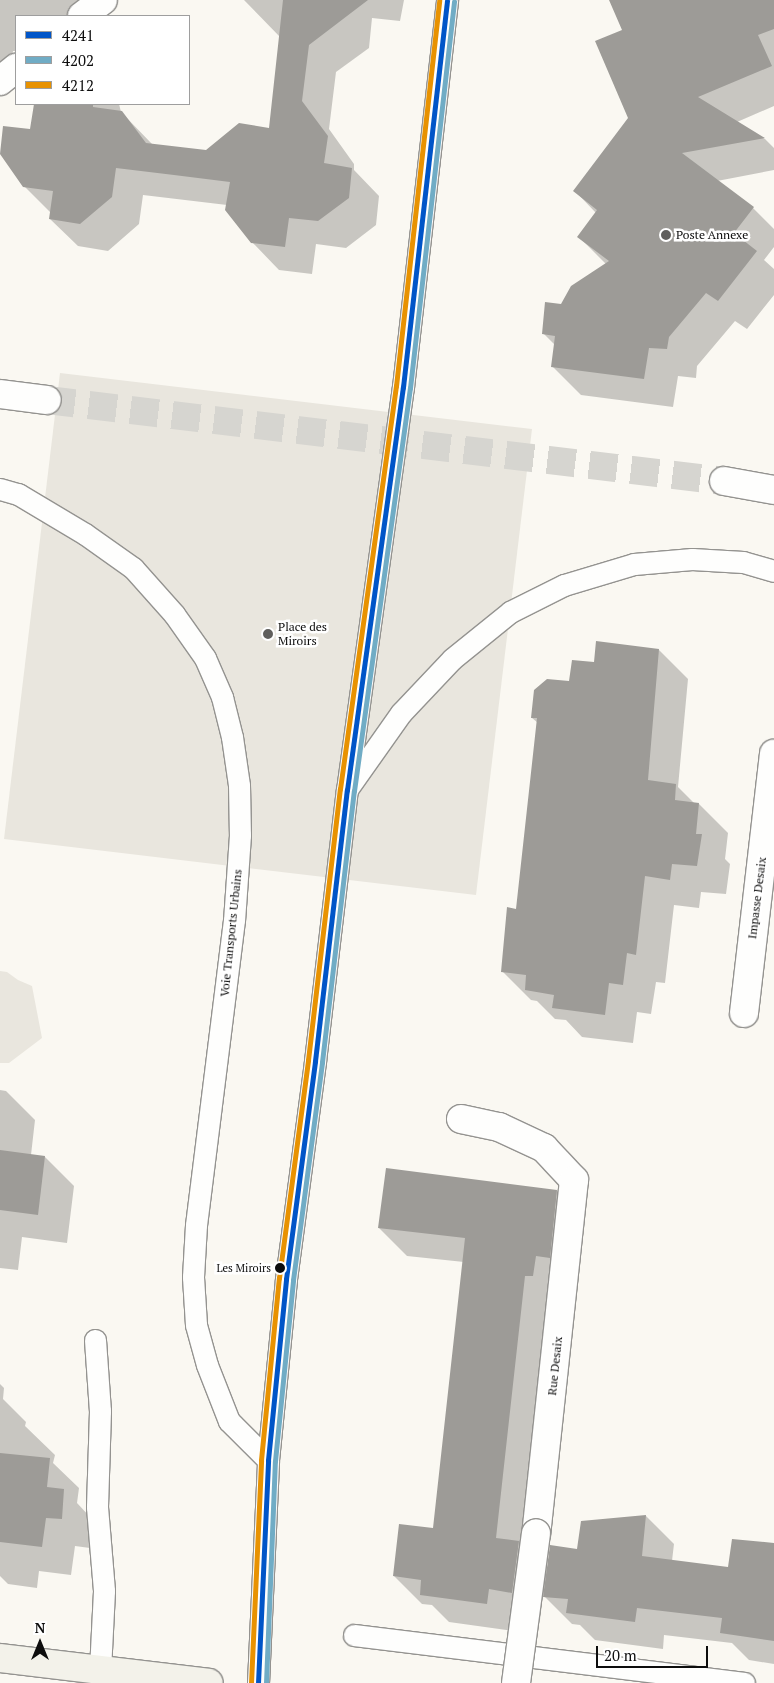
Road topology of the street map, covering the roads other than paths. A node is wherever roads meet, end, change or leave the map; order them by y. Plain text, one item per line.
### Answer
1 (103, 0) edge
2 (446, 0) edge
3 (83, 15) edge
4 (15, 69) edge
5 (0, 80) edge
6 (0, 394) edge
7 (46, 400) tunnel mouth
8 (724, 481) tunnel mouth
9 (0, 489) edge
10 (774, 490) edge
11 (774, 571) edge
12 (774, 754) edge
13 (347, 790) junction
14 (744, 1013) dead end
15 (461, 1119) dead end
16 (95, 1340) dead end
17 (268, 1460) junction
18 (354, 1635) dead end
19 (0, 1658) edge
20 (100, 1676) edge
21 (209, 1683) edge
22 (258, 1683) edge
23 (516, 1683) edge
24 (744, 1683) edge

1 - 3 street
2 - 13 lane
4 - 5 street
6 - 7 street
8 - 10 street
9 - 17 lane, Voie Transports Urbains
11 - 13 lane
12 - 14 street, Impasse Desaix
13 - 17 lane
15 - 23 street, Rue Desaix, bridge
16 - 20 lane
17 - 22 lane
18 - 24 lane
19 - 20 main road
20 - 21 main road

